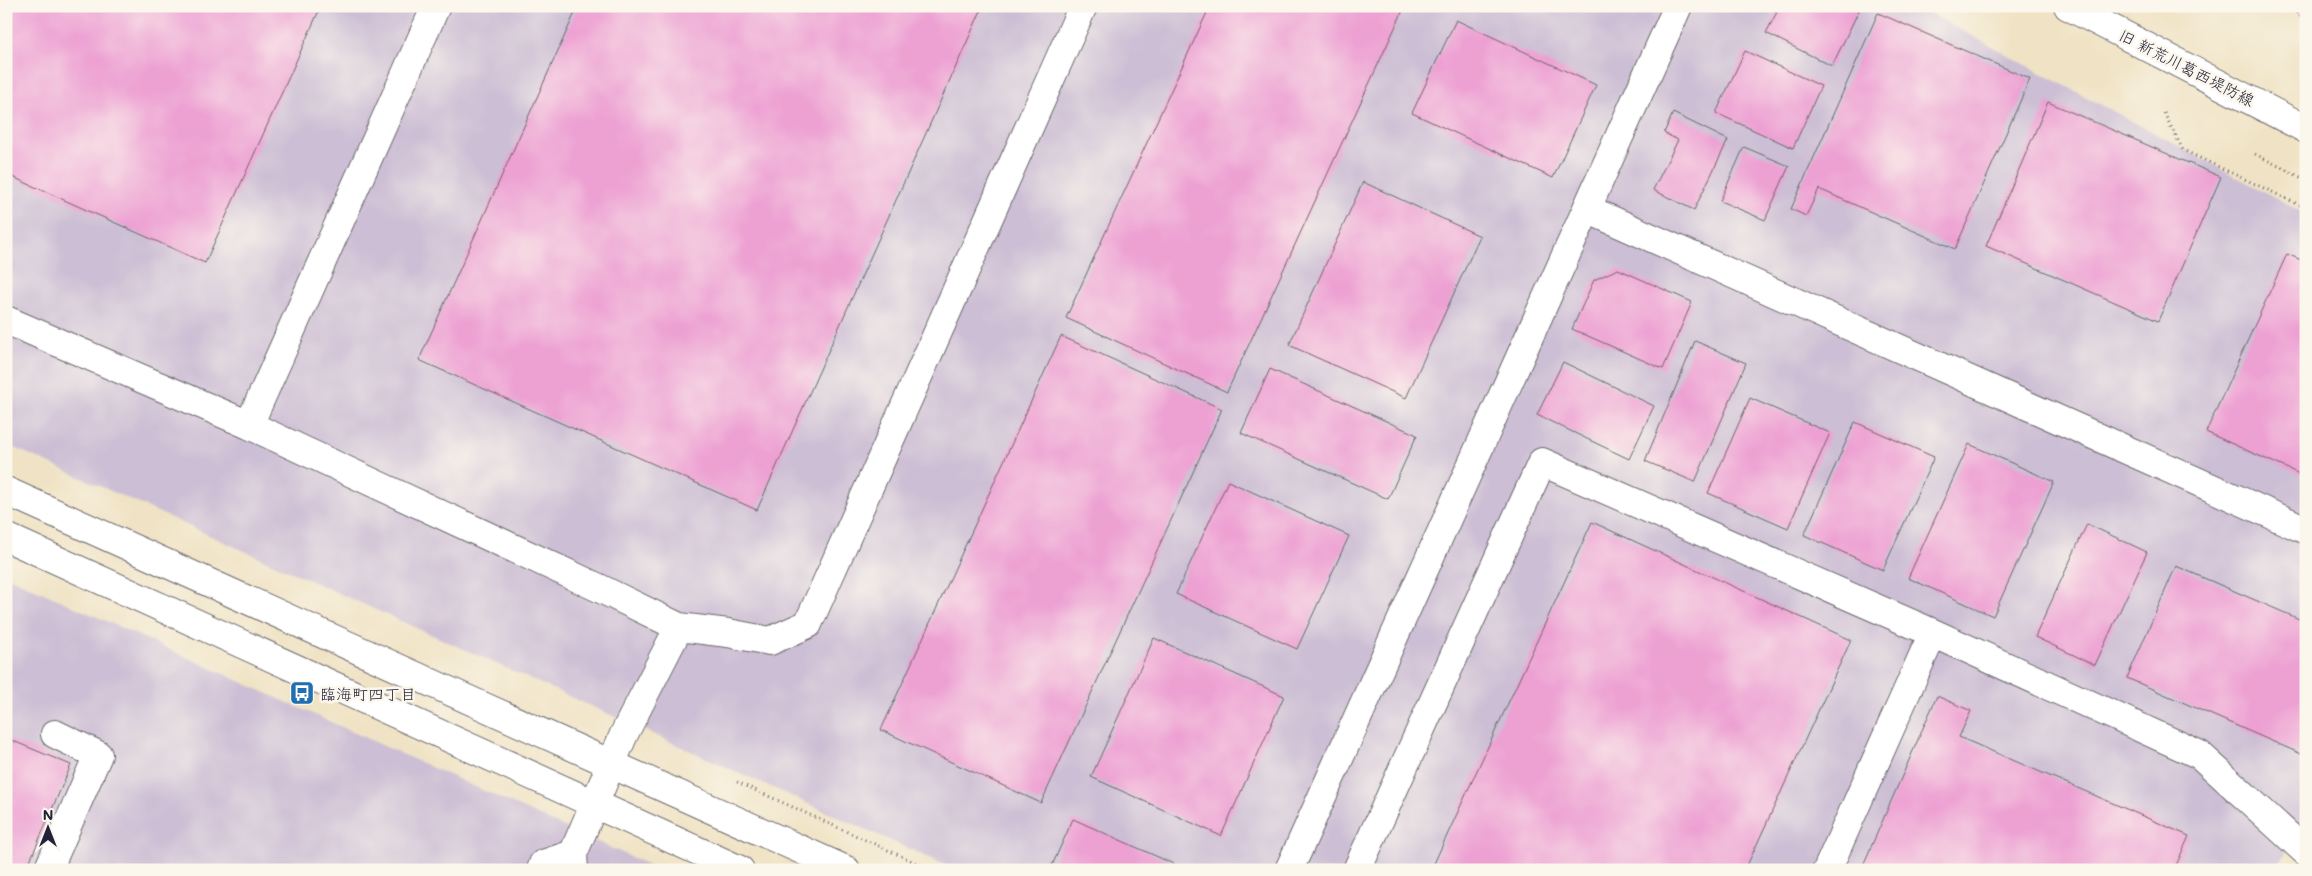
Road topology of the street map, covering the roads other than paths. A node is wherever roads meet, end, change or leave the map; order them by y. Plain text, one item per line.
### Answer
1 (436, 6) edge
2 (1084, 6) edge
3 (1678, 6) edge
4 (2068, 6) edge
5 (2306, 128) edge
6 (1587, 209) junction
7 (6, 320) edge
8 (249, 425) junction
9 (6, 491) edge
10 (2306, 530) edge
11 (6, 537) edge
12 (679, 627) junction
13 (1933, 633) junction
14 (56, 734) dead end
15 (611, 764) junction
16 (595, 804) junction
17 (2306, 852) edge
18 (574, 862) edge
19 (48, 870) edge
20 (541, 870) edge
21 (740, 870) edge
22 (846, 870) edge
23 (1289, 870) edge
24 (1357, 870) edge
25 (1827, 870) edge

1 - 8 street
2 - 12 street
3 - 6 street
4 - 5 street, 旧 新荒川葛西堤防線
6 - 10 street
6 - 23 street
7 - 8 street
8 - 12 street
9 - 15 street
11 - 16 street
12 - 15 street
13 - 17 street
13 - 24 street
13 - 25 street
14 - 19 street
15 - 16 street
15 - 22 street
16 - 18 street
16 - 21 street
18 - 20 street

